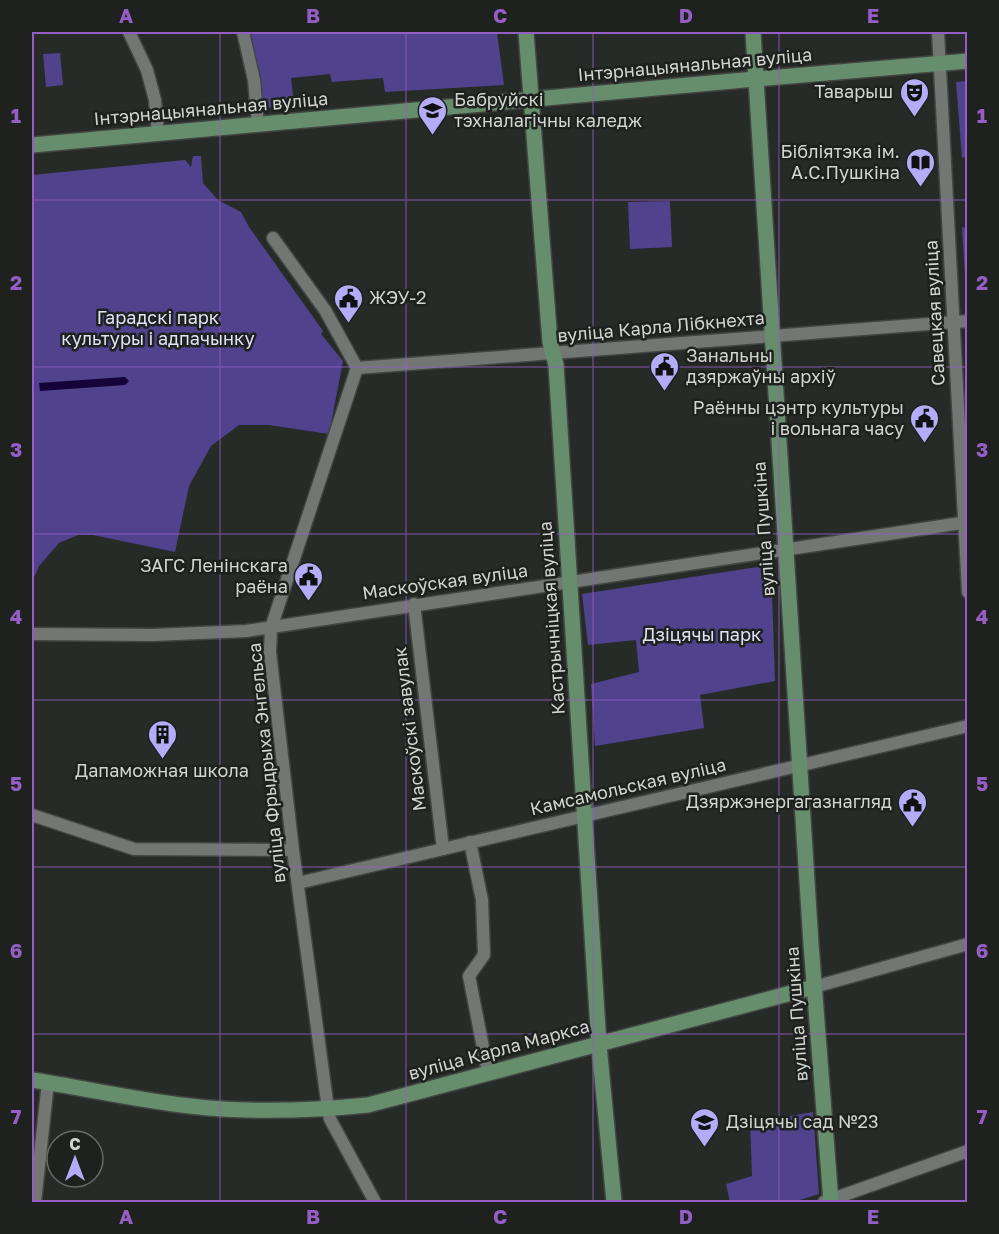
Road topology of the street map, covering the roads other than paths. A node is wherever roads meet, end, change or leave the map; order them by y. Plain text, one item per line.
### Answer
1 (128, 32) edge
2 (243, 32) edge
3 (526, 32) edge
4 (753, 32) edge
5 (938, 32) edge
6 (968, 62) edge
7 (939, 64) junction
8 (756, 79) junction
9 (530, 99) junction
10 (258, 124) junction
11 (158, 134) junction
12 (32, 145) edge
13 (273, 237) dead end
14 (968, 321) edge
15 (953, 322) junction
16 (771, 336) junction
17 (554, 353) junction
18 (357, 368) junction
19 (965, 522) edge
20 (785, 549) junction
21 (569, 582) junction
22 (968, 592) edge
23 (414, 604) junction
24 (272, 628) junction
25 (32, 634) edge
26 (968, 726) edge
27 (799, 765) junction
28 (32, 815) edge
29 (585, 815) junction
30 (470, 842) junction
31 (442, 849) junction
32 (293, 850) junction
33 (298, 883) junction
34 (968, 944) edge
35 (814, 987) junction
36 (599, 1045) junction
37 (488, 1073) junction
38 (32, 1080) edge
39 (48, 1082) junction
40 (328, 1109) junction
41 (968, 1151) edge
42 (829, 1202) edge
43 (35, 1203) edge
44 (375, 1203) edge
45 (614, 1203) edge

1 - 11 street
2 - 10 street
3 - 9 main road, Кастрычніцкая вуліца
4 - 8 main road, вуліца Пушкіна
5 - 7 street, Савецкая вуліца
6 - 7 main road, Інтэрнацыянальная вуліца
7 - 8 main road, Інтэрнацыянальная вуліца
7 - 15 street, Савецкая вуліца
8 - 9 main road, Інтэрнацыянальная вуліца
8 - 16 main road, вуліца Пушкіна
9 - 10 main road, Інтэрнацыянальная вуліца
9 - 17 main road, Кастрычніцкая вуліца
10 - 11 main road, Інтэрнацыянальная вуліца
11 - 12 main road, Інтэрнацыянальная вуліца
13 - 18 street
14 - 15 street, вуліца Карла Лібкнехта
15 - 16 street, вуліца Карла Лібкнехта
15 - 19 street, Савецкая вуліца
16 - 17 street, вуліца Карла Лібкнехта
16 - 20 main road, вуліца Пушкіна
17 - 18 street, вуліца Карла Лібкнехта
17 - 21 main road, Кастрычніцкая вуліца
18 - 24 street, вуліца Фрыдрыха Энгельса
19 - 20 street, Маскоўская вуліца
19 - 22 street, Савецкая вуліца
20 - 21 street, Маскоўская вуліца
20 - 27 main road, вуліца Пушкіна
21 - 23 street, Маскоўская вуліца
21 - 29 main road, Кастрычніцкая вуліца
23 - 24 street, Маскоўская вуліца
23 - 31 street, Маскоўскі завулак
24 - 25 street, Маскоўская вуліца
24 - 32 street, вуліца Фрыдрыха Энгельса
26 - 27 street, Камсамольская вуліца
27 - 29 street, Камсамольская вуліца
27 - 35 main road, вуліца Пушкіна
28 - 32 street
29 - 30 street, Камсамольская вуліца
29 - 36 main road, Кастрычніцкая вуліца
30 - 31 street, Камсамольская вуліца
30 - 37 street
31 - 33 street, Камсамольская вуліца
32 - 33 street, вуліца Фрыдрыха Энгельса
33 - 40 street, вуліца Фрыдрыха Энгельса
34 - 35 street, вуліца Карла Маркса
35 - 36 main road, вуліца Карла Маркса
35 - 42 main road, вуліца Пушкіна
36 - 37 main road, вуліца Карла Маркса
36 - 45 main road, Кастрычніцкая вуліца
37 - 40 main road, вуліца Карла Маркса
38 - 39 main road, вуліца Карла Маркса
39 - 40 main road, вуліца Карла Маркса
39 - 43 street
40 - 44 street, вуліца Фрыдрыха Энгельса
41 - 42 street

